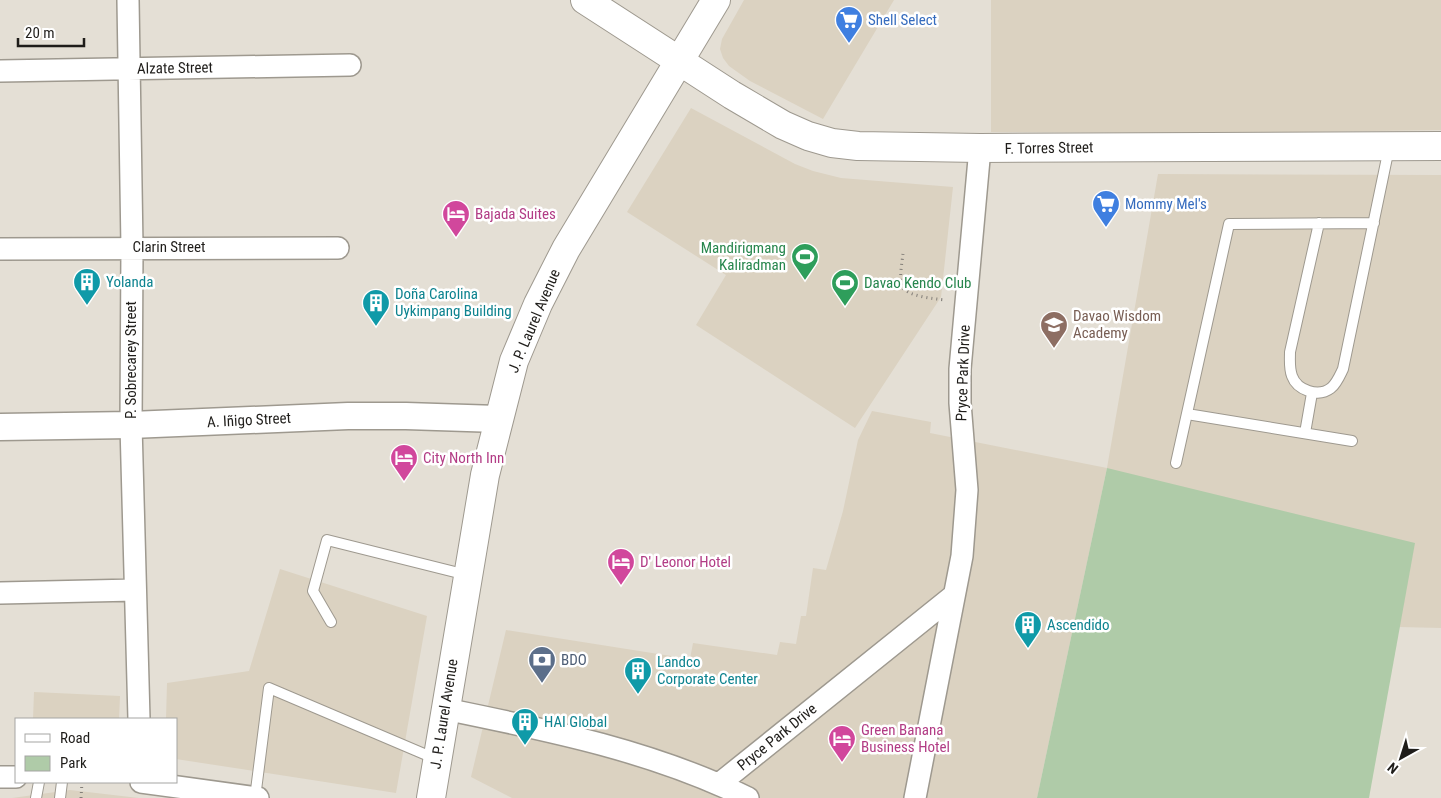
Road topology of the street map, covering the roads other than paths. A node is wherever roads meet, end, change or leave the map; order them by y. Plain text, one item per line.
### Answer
1 (128, 0) edge
2 (585, 0) edge
3 (716, 0) edge
4 (679, 60) junction
5 (350, 65) dead end
6 (129, 69) junction
7 (0, 72) edge
8 (1389, 146) junction
9 (1441, 146) edge
10 (980, 148) junction
11 (1319, 223) junction
12 (1374, 223) junction
13 (132, 247) junction
14 (0, 248) edge
15 (338, 248) dead end
16 (1312, 392) junction
17 (1186, 414) junction
18 (498, 419) junction
19 (131, 425) junction
20 (0, 427) edge
21 (1305, 433) junction
22 (1352, 441) dead end
23 (1176, 464) dead end
24 (468, 575) junction
25 (135, 590) junction
26 (0, 593) edge
27 (953, 596) junction
28 (331, 622) dead end
29 (444, 709) junction
30 (139, 718) edge
31 (437, 760) junction
32 (0, 777) edge
33 (15, 777) edge
34 (39, 783) edge
35 (62, 783) edge
36 (149, 783) edge
37 (719, 784) junction
38 (36, 798) edge
39 (60, 798) edge
40 (257, 798) edge
41 (431, 798) edge
42 (748, 798) edge
43 (915, 798) edge

1 - 6 street, P. Sobrecarey Street
2 - 4 main road, F. Torres Street
3 - 4 main road, J. P. Laurel Avenue
4 - 10 main road, F. Torres Street
4 - 18 main road, J. P. Laurel Avenue
5 - 6 street, Alzate Street
6 - 7 street, Alzate Street
6 - 13 street, P. Sobrecarey Street
8 - 9 main road, F. Torres Street
8 - 10 main road, F. Torres Street
8 - 12 lane
10 - 27 street, Pryce Park Drive
11 - 12 lane
11 - 16 lane
11 - 17 lane
12 - 16 lane
13 - 14 street, Clarin Street
13 - 15 street, Clarin Street
13 - 19 street, P. Sobrecarey Street
16 - 21 lane
17 - 21 lane
17 - 23 lane
18 - 19 street, A. Iñigo Street
18 - 24 main road, J. P. Laurel Avenue
19 - 20 street, A. Iñigo Street
19 - 25 street, P. Sobrecarey Street
21 - 22 lane
24 - 28 lane
24 - 29 main road, J. P. Laurel Avenue
25 - 26 street
25 - 30 street, P. Sobrecarey Street
27 - 37 street, Pryce Park Drive
27 - 43 street, Pryce Park Drive
29 - 31 main road, J. P. Laurel Avenue
29 - 37 street, Pryce Park Drive
31 - 40 lane
31 - 41 main road, J. P. Laurel Avenue
32 - 33 street
34 - 38 lane
35 - 39 lane
36 - 40 street
37 - 42 street, Pryce Park Drive

